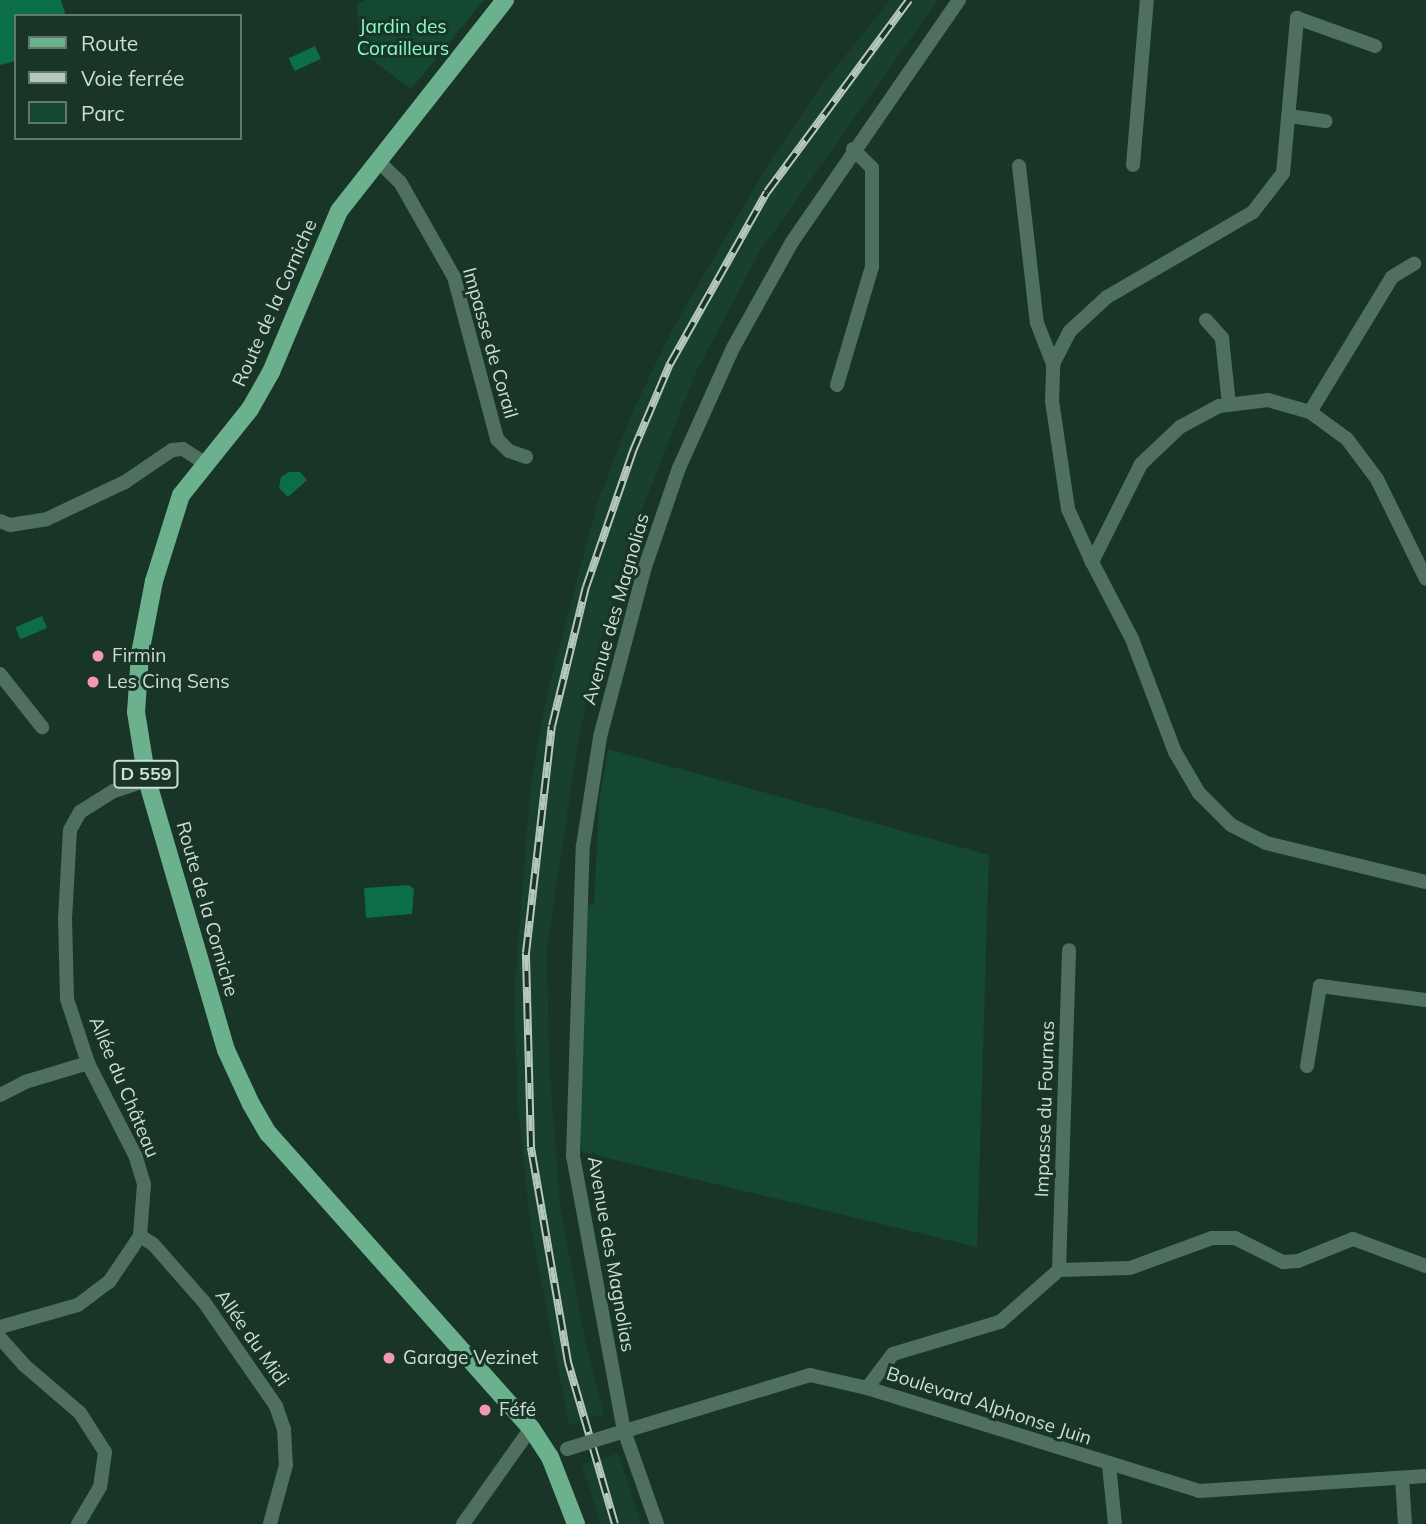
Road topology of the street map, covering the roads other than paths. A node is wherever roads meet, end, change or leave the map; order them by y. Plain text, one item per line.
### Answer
1 (505, 0) edge
2 (959, 0) edge
3 (1147, 0) edge
4 (1375, 46) dead end
5 (1289, 116) junction
6 (1326, 121) dead end
7 (853, 149) junction
8 (378, 161) junction
9 (1133, 165) dead end
10 (1018, 166) dead end
11 (1414, 264) dead end
12 (1206, 320) dead end
13 (1053, 364) junction
14 (837, 385) dead end
15 (1229, 405) junction
16 (1310, 412) junction
17 (526, 457) dead end
18 (203, 462) junction
19 (0, 521) edge
20 (1092, 562) junction
21 (1426, 579) edge
22 (0, 674) edge
23 (42, 727) dead end
24 (147, 780) junction
25 (1426, 882) edge
26 (1069, 950) dead end
27 (1426, 1000) edge
28 (88, 1063) junction
29 (1307, 1066) dead end
30 (0, 1095) edge
31 (140, 1236) junction
32 (1426, 1266) edge
33 (1059, 1270) junction
34 (0, 1328) edge
35 (0, 1338) edge
36 (867, 1388) junction
37 (531, 1428) junction
38 (620, 1432) junction
39 (550, 1457) junction
40 (1109, 1465) junction
41 (1426, 1476) edge
42 (1402, 1478) junction
43 (78, 1524) edge
44 (270, 1524) edge
45 (463, 1524) edge
46 (576, 1524) edge
47 (657, 1524) edge
48 (1115, 1524) edge
49 (1405, 1524) edge

1 - 8 main road, Route de la Corniche / D 559
2 - 7 street, Avenue des Magnolias
3 - 9 street
4 - 5 street
5 - 6 street
5 - 13 street
7 - 14 street
7 - 38 street, Avenue des Magnolias
8 - 17 street, Impasse de Corail
8 - 18 main road, Route de la Corniche / D 559
10 - 13 street
11 - 16 street
12 - 15 street
13 - 20 street
15 - 16 street
15 - 20 street
16 - 21 street
18 - 19 street
18 - 24 main road, Route de la Corniche / D 559
20 - 25 street
22 - 23 street
24 - 28 street, Allée du Château
24 - 37 main road, Route de la Corniche / D 559
26 - 33 street, Impasse du Fournas
27 - 29 street
28 - 30 street
28 - 31 street, Allée du Château
31 - 34 street, Allée du Château
31 - 44 street, Allée du Midi
32 - 33 street
33 - 36 street
35 - 43 street
36 - 38 street, Boulevard Alphonse Juin
36 - 40 street, Boulevard Alphonse Juin
37 - 39 main road, Route de la Corniche / D 559
37 - 45 street
38 - 39 street, Boulevard Alphonse Juin, bridge
38 - 47 street, Avenue des Magnolias
39 - 46 main road, Route de la Corniche / D 559
40 - 42 street, Boulevard Alphonse Juin
40 - 48 street
41 - 42 street, Boulevard Alphonse Juin
42 - 49 street

